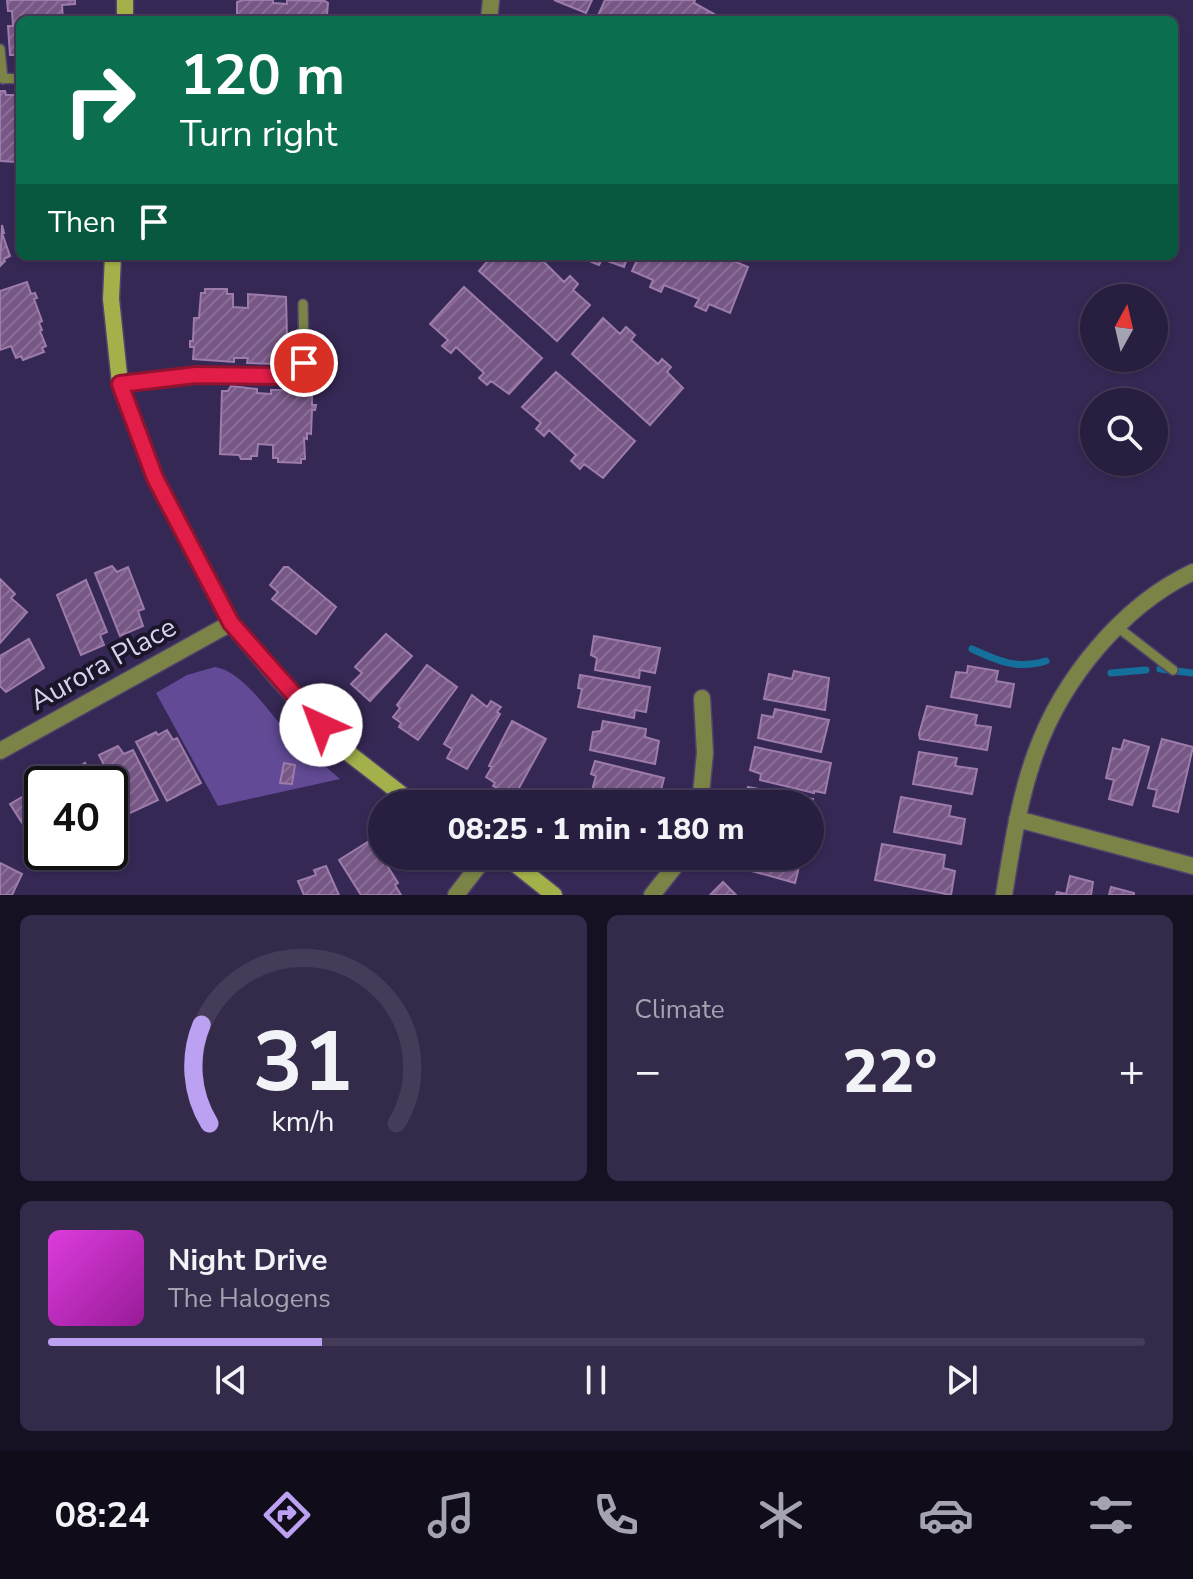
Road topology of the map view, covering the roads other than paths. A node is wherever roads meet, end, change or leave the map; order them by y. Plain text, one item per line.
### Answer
1 (0, 49) edge
2 (1, 78) edge
3 (113, 260) edge
4 (303, 304) dead end
5 (120, 384) junction
6 (1193, 572) edge
7 (231, 623) junction
8 (1116, 626) junction
9 (1173, 670) dead end
10 (702, 698) dead end
11 (0, 751) edge
12 (396, 790) edge
13 (701, 790) edge
14 (1017, 819) junction
15 (1193, 866) edge
16 (475, 870) edge
17 (523, 870) edge
18 (672, 870) edge
19 (456, 895) edge
20 (554, 895) edge
21 (652, 895) edge
22 (1004, 895) edge

1 - 2 lane
3 - 5 street
4 - 5 lane
5 - 7 street
6 - 8 street
7 - 11 street, Aurora Place
7 - 12 street
8 - 9 lane
8 - 14 street
10 - 13 street
14 - 15 street
14 - 22 street
16 - 19 street
17 - 20 street
18 - 21 street

